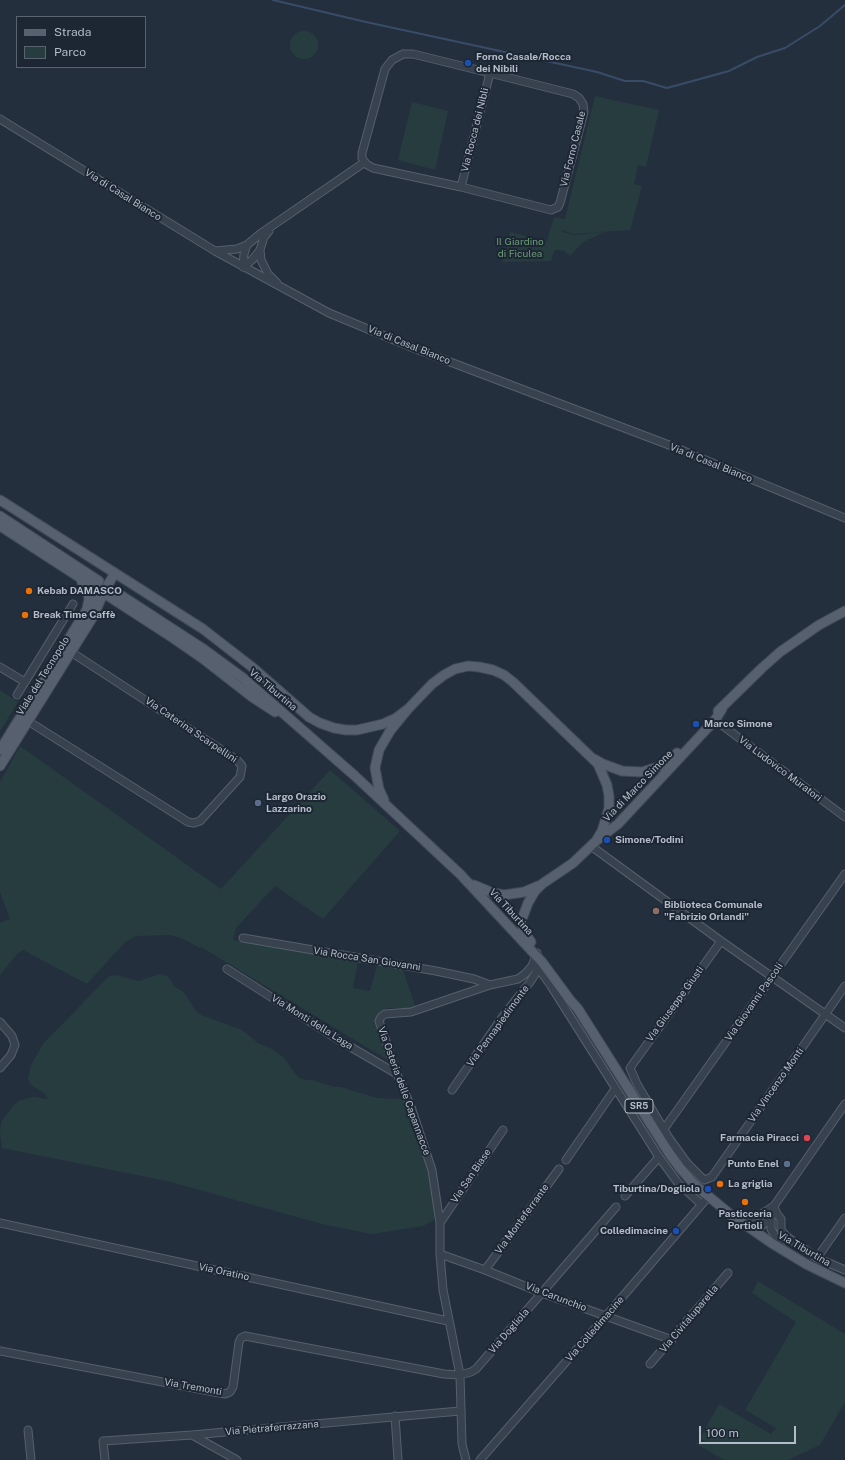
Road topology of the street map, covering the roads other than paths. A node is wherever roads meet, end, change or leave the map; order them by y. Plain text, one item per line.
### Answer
1 (490, 73) junction
2 (0, 119) edge
3 (364, 162) junction
4 (461, 187) junction
5 (275, 225) junction
6 (247, 245) junction
7 (260, 250) junction
8 (215, 251) junction
9 (243, 267) junction
10 (284, 290) junction
11 (0, 500) edge
12 (0, 516) edge
13 (845, 518) edge
14 (0, 526) edge
15 (115, 573) junction
16 (79, 578) junction
17 (99, 581) dead end
18 (116, 592) dead end
19 (103, 593) junction
20 (73, 604) dead end
21 (122, 606) junction
22 (845, 611) edge
23 (90, 613) junction
24 (52, 639) junction
25 (68, 649) junction
26 (0, 667) edge
27 (25, 682) junction
28 (17, 695) dead end
29 (408, 709) junction
30 (722, 709) junction
31 (715, 720) junction
32 (28, 721) junction
33 (294, 723) junction
34 (0, 750) edge
35 (590, 756) junction
36 (0, 766) edge
37 (389, 807) junction
38 (845, 817) edge
39 (593, 843) junction
40 (460, 874) junction
41 (845, 874) edge
42 (542, 884) junction
43 (243, 938) dead end
44 (721, 941) junction
45 (538, 960) junction
46 (227, 969) dead end
47 (772, 976) junction
48 (490, 985) junction
49 (845, 986) edge
50 (578, 1009) junction
51 (825, 1014) junction
52 (0, 1022) edge
53 (845, 1028) edge
54 (0, 1068) edge
55 (397, 1074) junction
56 (615, 1089) junction
57 (452, 1090) dead end
58 (845, 1104) edge
59 (664, 1129) junction
60 (503, 1130) dead end
61 (659, 1157) junction
62 (566, 1160) dead end
63 (559, 1169) dead end
64 (625, 1196) dead end
65 (708, 1197) junction
66 (701, 1204) junction
67 (616, 1207) dead end
68 (773, 1209) junction
69 (731, 1214) junction
70 (760, 1215) junction
71 (845, 1218) edge
72 (0, 1223) edge
73 (440, 1223) junction
74 (755, 1232) junction
75 (783, 1251) junction
76 (440, 1254) junction
77 (817, 1258) junction
78 (485, 1270) junction
79 (845, 1270) edge
80 (728, 1273) dead end
81 (845, 1283) edge
82 (542, 1293) junction
83 (606, 1316) junction
84 (448, 1321) junction
85 (672, 1340) junction
86 (0, 1351) edge
87 (650, 1364) dead end
88 (460, 1375) junction
89 (460, 1411) junction
90 (394, 1416) junction
91 (28, 1430) dead end
92 (192, 1435) junction
93 (31, 1460) edge
94 (106, 1460) edge
95 (237, 1460) edge
96 (398, 1460) edge
97 (466, 1460) edge
98 (480, 1460) edge

1 - 3 street, Via Forno Casale
1 - 4 street, Via Rocca dei Nibli
1 - 4 street, Via Forno Casale
2 - 8 street, Via di Casal Bianco
3 - 4 street, Via Forno Casale
3 - 5 street
5 - 6 street
5 - 7 street
6 - 8 street
6 - 9 street
7 - 9 street
7 - 10 street
8 - 9 street, Via di Casal Bianco
9 - 10 street, Via di Casal Bianco
10 - 13 street, Via di Casal Bianco
11 - 15 main road, Via Tiburtina
12 - 17 main road
14 - 16 main road
15 - 19 main road, Viale del Tecnopolo
15 - 29 main road, Via Tiburtina
16 - 19 main road
16 - 23 main road
18 - 33 main road, Via Tiburtina
19 - 21 main road
19 - 23 main road, Viale del Tecnopolo
20 - 24 street
21 - 23 main road
21 - 33 main road
22 - 30 main road, Via di Marco Simone
23 - 25 main road, Viale del Tecnopolo
24 - 25 street
24 - 27 street
25 - 32 main road, Viale del Tecnopolo
25 - 32 street, Via Caterina Scarpellini
25 - 34 main road, Viale del Tecnopolo
26 - 27 street
27 - 28 street
29 - 35 main road
29 - 37 main road
30 - 31 main road, Via di Marco Simone
30 - 35 main road, Via di Marco Simone
31 - 38 street, Via Ludovico Muratori
31 - 39 main road, Via di Marco Simone
32 - 36 main road, Viale del Tecnopolo
33 - 37 main road, Via Tiburtina
35 - 39 main road
37 - 40 main road, Via Tiburtina
39 - 42 main road, Via di Marco Simone
39 - 44 street
40 - 42 main road, Via di Marco Simone
40 - 45 main road, Via Tiburtina
41 - 47 street, Via Giovanni Pascoli
42 - 50 main road, Via di Marco Simone
43 - 48 street, Via Rocca San Giovanni
44 - 47 street
44 - 59 street, Via Giuseppe Giusti
45 - 48 street, Via Osteria delle Capannacce
45 - 50 main road, Via Tiburtina
45 - 56 street
45 - 57 street, Via Pennapiedimonte
46 - 55 street, Via Monti della Laga
47 - 51 street
47 - 59 street, Via Giovanni Pascoli
48 - 55 street, Via Osteria delle Capannacce
49 - 51 street, Via Vincenzo Monti
50 - 65 main road, Via Tiburtina / SR5
51 - 53 street
51 - 59 street, Via Vincenzo Monti
52 - 54 street
55 - 73 street, Via Osteria delle Capannacce
56 - 61 street
56 - 62 street
58 - 68 street
60 - 73 street, Via San Biase
61 - 64 street
61 - 66 street
63 - 78 street, Via Monteferrante
65 - 66 street, Via Colledimacine
65 - 69 main road, Via Tiburtina / SR5
66 - 83 street, Via Colledimacine
67 - 82 street, Via Dogliola
68 - 70 street
68 - 74 street
68 - 75 street
68 - 77 street
69 - 70 street
69 - 74 main road, Via Tiburtina / SR5
70 - 74 street
71 - 77 street
72 - 84 street, Via Oratino
73 - 76 street, Via Osteria delle Capannacce
74 - 75 main road, Via Tiburtina / SR5
75 - 81 main road, Via Tiburtina / SR5
76 - 78 street, Via Carunchio
76 - 84 street, Via Osteria delle Capannacce
77 - 79 street
78 - 82 street, Via Carunchio
80 - 85 street, Via Civitaluparella
82 - 83 street, Via Carunchio
82 - 88 street, Via Dogliola
83 - 85 street, Via Carunchio
83 - 98 street, Via Colledimacine
84 - 88 street, Via Osteria delle Capannacce
85 - 87 street, Via Civitaluparella
86 - 88 street, Via Tremonti
88 - 89 street, Via Osteria delle Capannacce
89 - 90 street, Via Pietraferrazzana
89 - 97 street, Via Osteria delle Capannacce
90 - 92 street, Via Pietraferrazzana
90 - 96 street
91 - 93 street
92 - 94 street, Via Pietraferrazzana
92 - 95 street

